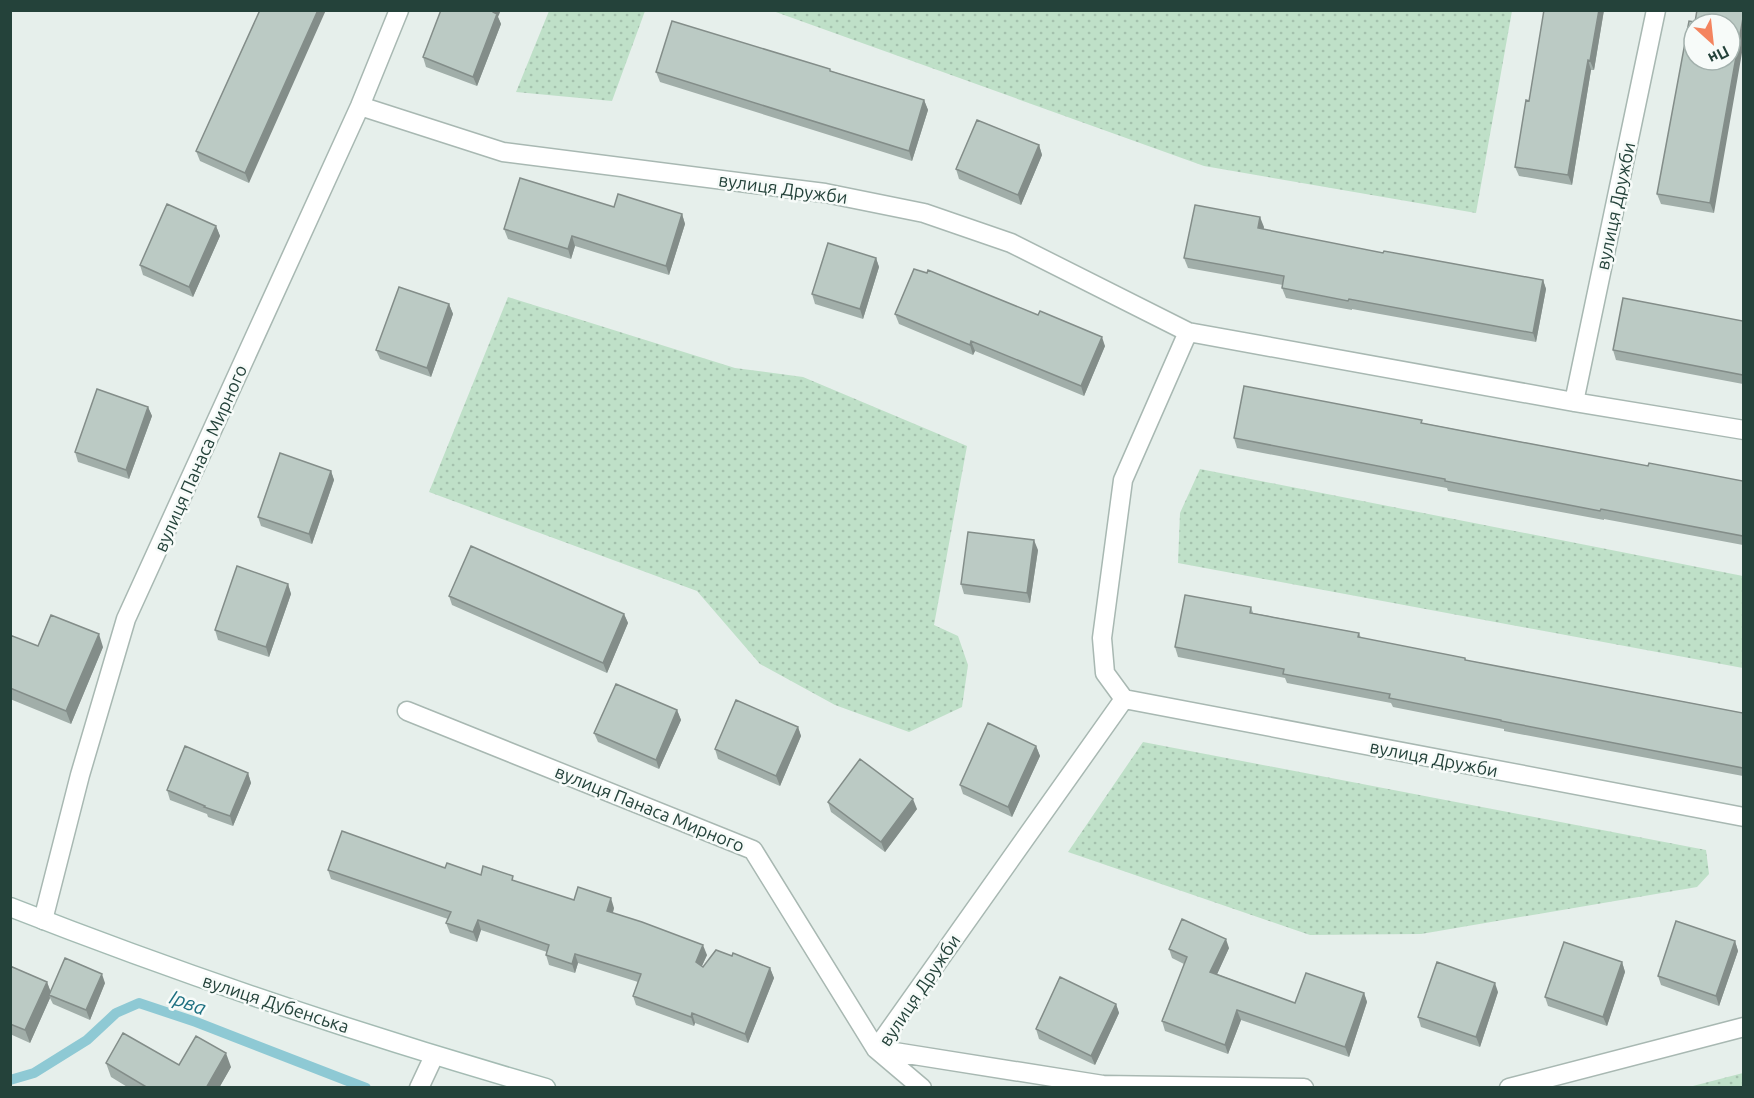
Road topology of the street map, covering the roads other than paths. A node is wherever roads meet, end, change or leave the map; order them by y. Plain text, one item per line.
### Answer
1 (399, 10) edge
2 (1656, 10) edge
3 (360, 106) junction
4 (1188, 332) junction
5 (1574, 402) junction
6 (1743, 430) edge
7 (1124, 699) junction
8 (407, 711) dead end
9 (1743, 817) edge
10 (10, 907) edge
11 (43, 920) junction
12 (1743, 1027) edge
13 (876, 1049) junction
14 (434, 1056) junction
15 (419, 1088) edge
16 (546, 1088) edge
17 (922, 1088) edge
18 (1304, 1088) edge
19 (1509, 1088) edge

1 - 3 street, вулиця Панаса Мирного
2 - 5 street, вулиця Дружби
3 - 4 street, вулиця Дружби
3 - 11 street, вулиця Панаса Мирного
4 - 5 street, вулиця Дружби
4 - 7 street
5 - 6 street, вулиця Дружби
7 - 9 street, вулиця Дружби
7 - 13 street, вулиця Дружби
8 - 13 street, вулиця Панаса Мирного
10 - 11 street, вулиця Дубенська
11 - 14 street, вулиця Дубенська
12 - 19 street
13 - 17 street, вулиця Панаса Мирного
13 - 18 street, вулиця Дружби
14 - 15 street
14 - 16 street, вулиця Дубенська

